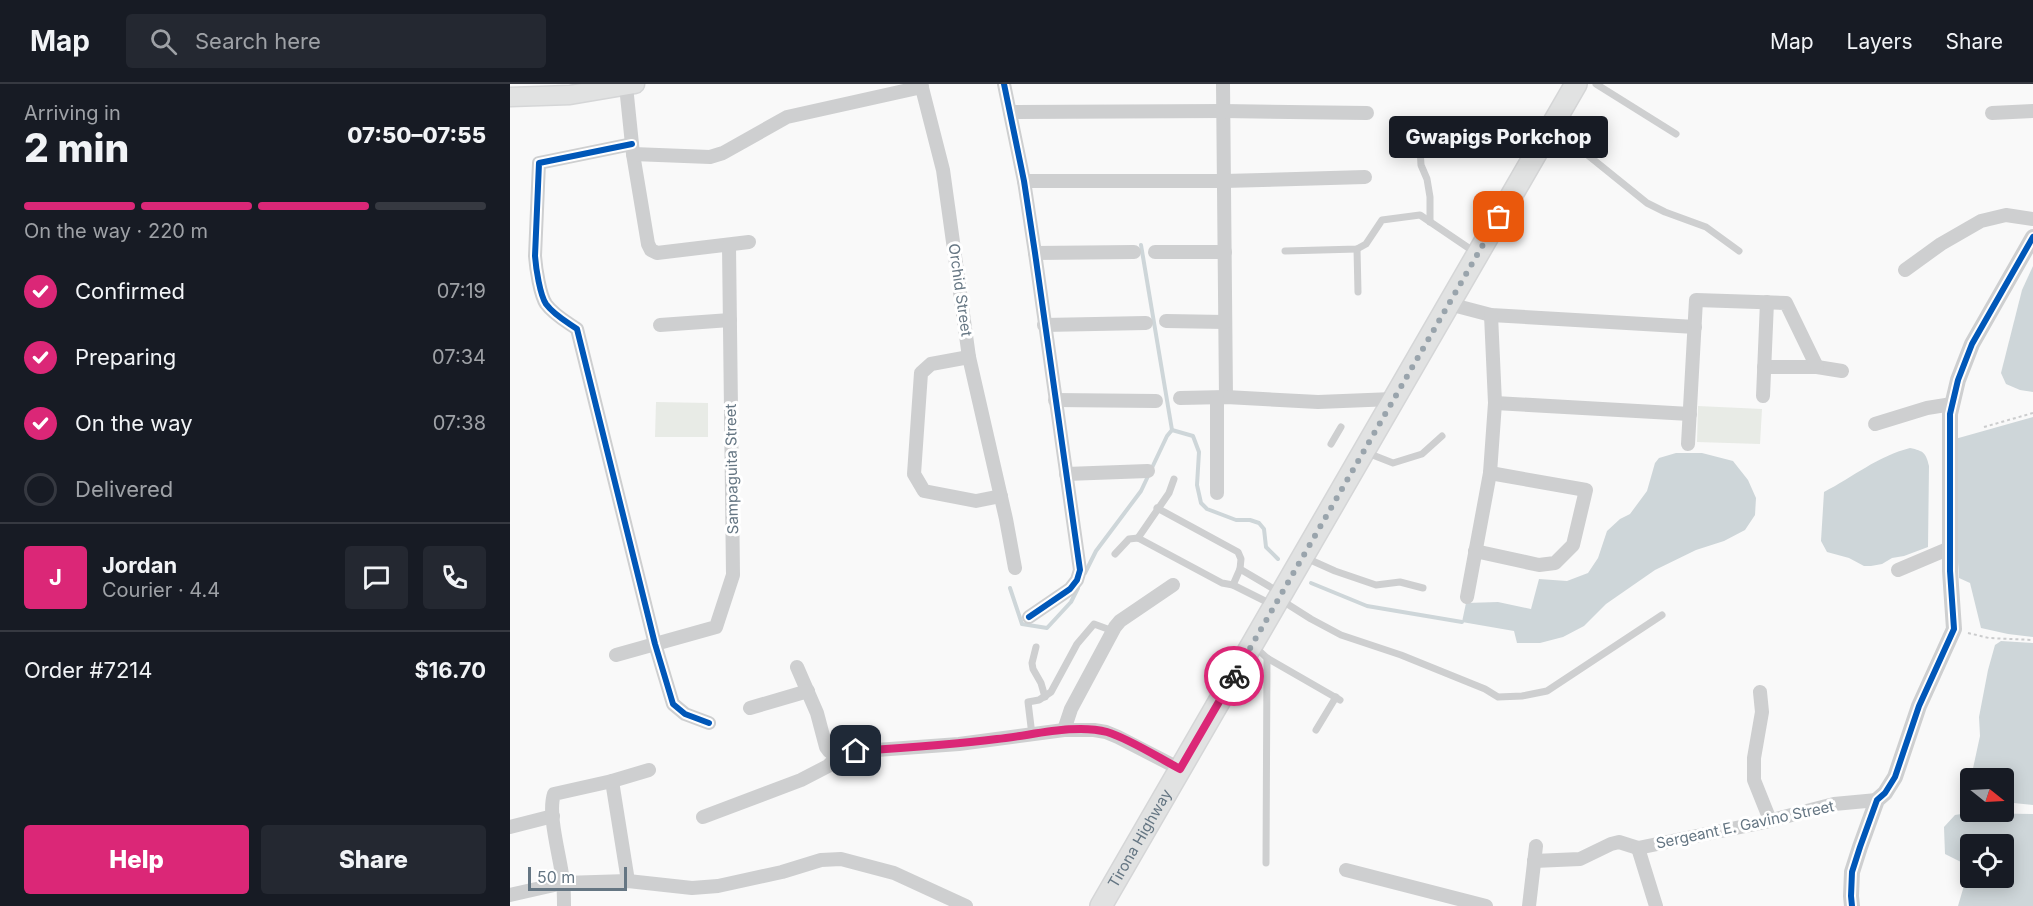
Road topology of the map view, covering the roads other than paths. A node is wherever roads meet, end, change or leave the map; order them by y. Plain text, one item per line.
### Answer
1 (1004, 84) edge
2 (1223, 84) edge
3 (1576, 84) edge
4 (1596, 84) edge
5 (631, 85) edge
6 (922, 86) edge
7 (510, 97) edge
8 (1223, 111) junction
9 (2033, 111) edge
10 (1010, 112) junction
11 (1367, 113) dead end
12 (1992, 113) dead end
13 (1552, 125) junction
14 (1419, 131) dead end
15 (1676, 134) dead end
16 (633, 149) junction
17 (1365, 177) dead end
18 (1024, 181) junction
19 (1224, 181) junction
20 (2033, 219) edge
21 (1430, 222) junction
22 (2033, 237) edge
23 (749, 242) dead end
24 (729, 246) junction
25 (1357, 249) junction
26 (1285, 251) dead end
27 (1739, 251) dead end
28 (1134, 252) dead end
29 (1155, 252) dead end
30 (1225, 252) junction
31 (1035, 253) junction
32 (1478, 254) junction
33 (1905, 270) dead end
34 (1358, 292) dead end
35 (1767, 302) junction
36 (1449, 304) junction
37 (1491, 315) junction
38 (730, 320) junction
39 (1166, 321) dead end
40 (1225, 322) junction
41 (1146, 323) dead end
42 (660, 325) dead end
43 (1044, 325) junction
44 (1695, 327) junction
45 (969, 357) junction
46 (1764, 367) junction
47 (1817, 367) junction
48 (1842, 371) dead end
49 (1764, 396) dead end
50 (1180, 398) dead end
51 (1222, 398) junction
52 (1393, 399) junction
53 (1055, 400) junction
54 (1156, 401) dead end
55 (1495, 403) junction
56 (1952, 404) junction
57 (1690, 414) junction
58 (1875, 424) dead end
59 (1341, 427) dead end
60 (1442, 436) dead end
61 (1331, 444) dead end
62 (1688, 444) dead end
63 (1363, 451) junction
64 (1148, 471) dead end
65 (1490, 473) junction
66 (1066, 474) junction
67 (1174, 479) dead end
68 (1217, 493) dead end
69 (1001, 496) junction
70 (1157, 508) junction
71 (1138, 538) junction
72 (1950, 548) junction
73 (1475, 551) junction
74 (1115, 554) dead end
75 (1304, 557) junction
76 (1015, 567) dead end
77 (1240, 569) junction
78 (1898, 570) dead end
79 (1173, 585) dead end
80 (1233, 585) junction
81 (1424, 588) dead end
82 (1467, 597) dead end
83 (1279, 599) junction
84 (1662, 615) dead end
85 (1029, 617) dead end
86 (1113, 631) junction
87 (655, 644) junction
88 (1036, 647) dead end
89 (1260, 651) junction
90 (616, 655) dead end
91 (797, 667) dead end
92 (808, 691) junction
93 (1760, 692) dead end
94 (1045, 698) junction
95 (750, 708) dead end
96 (709, 723) dead end
97 (1065, 730) junction
98 (1316, 730) dead end
99 (1032, 735) junction
100 (835, 753) junction
101 (1180, 769) junction
102 (649, 770) dead end
103 (612, 781) junction
104 (1877, 800) junction
105 (553, 816) junction
106 (703, 817) dead end
107 (1770, 820) junction
108 (510, 828) edge
109 (1536, 846) dead end
110 (1638, 848) junction
111 (1534, 861) junction
112 (1266, 863) dead end
113 (1346, 870) dead end
114 (628, 881) junction
115 (563, 883) junction
116 (510, 895) edge
117 (564, 906) edge
118 (966, 906) edge
119 (1101, 906) edge
120 (1486, 906) edge
121 (1529, 906) edge
122 (1656, 906) edge
123 (1852, 906) edge

1 - 10 street
2 - 8 street
3 - 13 main road, Tirona Highway
4 - 15 lane
5 - 7 main road
5 - 16 street
6 - 16 street
6 - 45 street, Orchid Street
8 - 10 street
8 - 11 street
8 - 19 street
9 - 12 street
10 - 18 street
13 - 27 lane
13 - 32 main road, Tirona Highway
14 - 21 lane
16 - 24 street
16 - 87 street
17 - 19 street
18 - 19 street
18 - 31 street
19 - 30 street
20 - 33 street
21 - 25 lane
21 - 32 lane
22 - 56 street
23 - 24 street
24 - 38 street, Sampaguita Street
25 - 26 lane
25 - 34 lane
28 - 31 street
29 - 30 street
30 - 40 street
31 - 43 street
32 - 36 main road, Tirona Highway
35 - 44 street
35 - 46 street
35 - 47 street
36 - 37 street
36 - 52 main road, Tirona Highway
37 - 44 street
37 - 55 street
38 - 42 street
38 - 87 street, Sampaguita Street
39 - 40 street
40 - 51 street
41 - 43 street
43 - 53 street
44 - 57 street
45 - 69 street, Orchid Street
45 - 69 street
46 - 47 street
46 - 49 street
47 - 48 street
50 - 51 street
51 - 52 street
51 - 68 street
52 - 63 main road, Tirona Highway
53 - 54 street
53 - 66 street
55 - 57 street
55 - 65 street
56 - 58 street
56 - 72 street
57 - 62 street
59 - 61 lane
60 - 63 lane
63 - 75 main road, Tirona Highway
64 - 66 street
65 - 73 street
65 - 73 street
66 - 85 street
67 - 70 lane
69 - 76 street, Orchid Street
70 - 71 lane
70 - 77 lane
71 - 74 lane
71 - 80 lane
72 - 78 street
72 - 104 street
73 - 82 street
75 - 81 lane
75 - 83 main road, Tirona Highway
77 - 80 lane
77 - 83 lane
79 - 86 street
80 - 83 lane
83 - 84 lane
83 - 89 main road, Tirona Highway
86 - 94 lane
86 - 97 street
87 - 90 street
87 - 96 street
88 - 94 lane
89 - 98 lane
89 - 101 main road, Tirona Highway
89 - 112 lane
91 - 92 street
92 - 95 street
92 - 100 street
93 - 107 street
94 - 99 lane
97 - 99 street
97 - 101 street
99 - 100 street
100 - 106 street
101 - 119 main road, Tirona Highway
102 - 103 street
103 - 105 street
103 - 114 street
104 - 107 street, Sergeant E. Gavino Street
104 - 123 street
105 - 108 street
105 - 115 street
107 - 110 street, Sergeant E. Gavino Street
109 - 111 street
110 - 111 street
110 - 122 street, Sergeant E. Gavino Street
111 - 121 street
113 - 120 street
114 - 115 street
114 - 118 street
115 - 116 street
115 - 117 street

